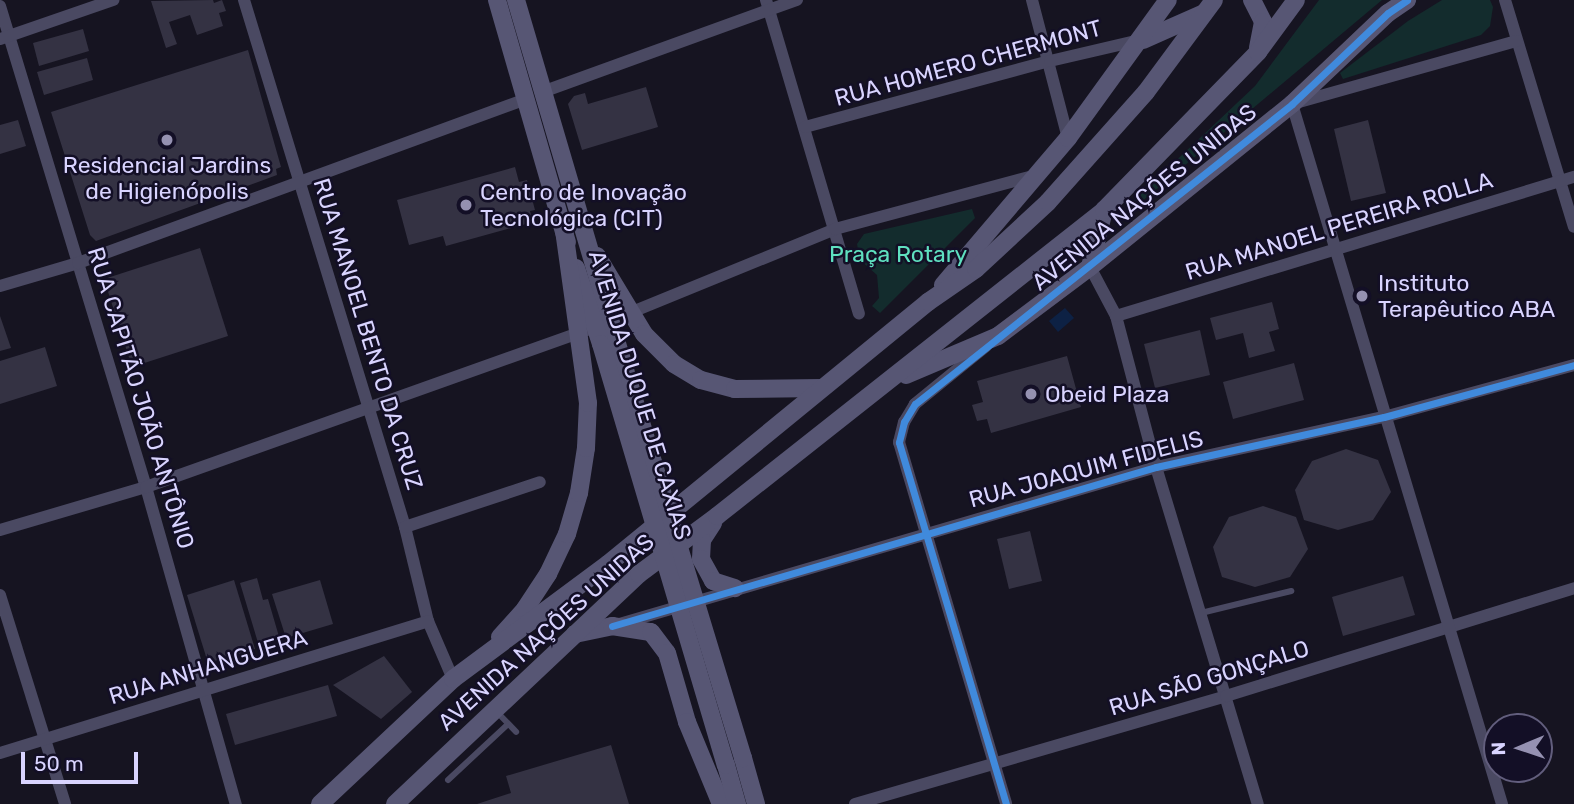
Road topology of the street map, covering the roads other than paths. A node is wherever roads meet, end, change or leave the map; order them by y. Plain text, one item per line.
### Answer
1 (113, 0) edge
2 (244, 0) edge
3 (496, 0) edge
4 (516, 0) edge
5 (797, 0) edge
6 (1032, 0) edge
7 (1168, 0) edge
8 (1225, 0) edge
9 (1252, 0) edge
10 (1296, 0) edge
11 (1407, 0) edge
12 (1505, 0) edge
13 (767, 4) edge
14 (0, 6) edge
15 (1211, 6) edge
16 (4, 38) edge
17 (1142, 40) junction
18 (1516, 41) junction
19 (1258, 52) junction
20 (1050, 61) junction
21 (545, 91) junction
22 (526, 99) junction
23 (1292, 104) junction
24 (805, 127) junction
25 (1068, 138) junction
26 (1033, 176) junction
27 (1574, 177) edge
28 (300, 181) junction
29 (1560, 182) junction
30 (1104, 210) junction
31 (1574, 227) edge
32 (835, 229) junction
33 (564, 231) junction
34 (585, 235) junction
35 (1336, 247) junction
36 (78, 263) junction
37 (1090, 267) junction
38 (0, 286) edge
39 (928, 302) junction
40 (632, 312) junction
41 (859, 314) dead end
42 (1116, 316) junction
43 (577, 332) junction
44 (604, 336) junction
45 (998, 336) junction
46 (1574, 365) edge
47 (884, 384) junction
48 (822, 388) junction
49 (369, 409) junction
50 (1384, 417) junction
51 (1156, 467) junction
52 (540, 482) dead end
53 (146, 487) junction
54 (717, 516) junction
55 (405, 527) junction
56 (0, 530) edge
57 (925, 533) junction
58 (735, 588) junction
59 (1574, 588) edge
60 (1291, 591) dead end
61 (0, 595) edge
62 (1199, 613) junction
63 (428, 621) junction
64 (1448, 625) junction
65 (612, 626) junction
66 (572, 635) junction
67 (493, 649) junction
68 (453, 679) junction
69 (205, 690) junction
70 (1226, 696) junction
71 (495, 710) junction
72 (508, 724) junction
73 (516, 732) dead end
74 (46, 740) junction
75 (0, 753) edge
76 (734, 761) junction
77 (994, 765) junction
78 (448, 780) dead end
79 (65, 804) edge
80 (236, 804) edge
81 (320, 804) edge
82 (395, 804) edge
83 (721, 804) edge
84 (737, 804) edge
85 (756, 804) edge
86 (855, 804) edge
87 (1006, 804) edge
88 (1258, 804) edge
89 (1502, 804) edge

1 - 16 street
2 - 28 street, RUA MANOEL BENTO DA CRUZ
3 - 22 main road, AVENIDA DUQUE DE CAXIAS
4 - 21 main road, AVENIDA DUQUE DE CAXIAS
5 - 13 street
6 - 20 street
7 - 17 main road, AVENIDA NAÇÕES UNIDAS
8 - 15 main road
9 - 19 main road
10 - 19 main road, AVENIDA NAÇÕES UNIDAS
11 - 23 main road, AVENIDA NAÇÕES UNIDAS
12 - 18 street
13 - 21 street
13 - 24 street
14 - 16 street, RUA CAPITÃO JOÃO ANTÔNIO
15 - 17 main road
15 - 39 main road, AVENIDA NAÇÕES UNIDAS
16 - 36 street, RUA CAPITÃO JOÃO ANTÔNIO
17 - 20 street, RUA HOMERO CHERMONT
17 - 25 main road, AVENIDA NAÇÕES UNIDAS
18 - 23 street
18 - 29 street
19 - 30 main road, AVENIDA NAÇÕES UNIDAS
20 - 24 street, RUA HOMERO CHERMONT
20 - 25 street
21 - 34 main road, AVENIDA DUQUE DE CAXIAS
22 - 28 street
22 - 33 main road, AVENIDA DUQUE DE CAXIAS
23 - 35 street
23 - 37 main road, AVENIDA NAÇÕES UNIDAS
24 - 32 street
25 - 26 main road, AVENIDA NAÇÕES UNIDAS
26 - 32 street
26 - 39 main road, AVENIDA NAÇÕES UNIDAS
27 - 29 street, RUA MANOEL PEREIRA ROLLA
28 - 36 street
28 - 49 street, RUA MANOEL BENTO DA CRUZ
29 - 31 street
29 - 35 street, RUA MANOEL PEREIRA ROLLA
30 - 37 main road
30 - 47 main road, AVENIDA NAÇÕES UNIDAS
32 - 40 street
32 - 41 street
33 - 43 main road
33 - 44 main road, AVENIDA DUQUE DE CAXIAS
34 - 40 main road
34 - 44 main road, AVENIDA DUQUE DE CAXIAS
35 - 42 street, RUA MANOEL PEREIRA ROLLA
35 - 50 street
36 - 38 street
36 - 53 street, RUA CAPITÃO JOÃO ANTÔNIO
37 - 42 street
37 - 45 main road, AVENIDA NAÇÕES UNIDAS
39 - 48 main road, AVENIDA NAÇÕES UNIDAS
40 - 48 main road
42 - 51 street
43 - 44 street
43 - 49 street
43 - 67 main road
44 - 76 main road, AVENIDA DUQUE DE CAXIAS, bridge
45 - 47 main road
45 - 57 street, AVENIDA NAÇÕES UNIDAS
46 - 50 street, RUA JOAQUIM FIDELIS
47 - 54 main road, AVENIDA NAÇÕES UNIDAS
48 - 67 main road, AVENIDA NAÇÕES UNIDAS
49 - 53 street
49 - 55 street, RUA MANOEL BENTO DA CRUZ
50 - 51 street, RUA JOAQUIM FIDELIS
50 - 64 street
51 - 57 street, RUA JOAQUIM FIDELIS
51 - 62 street
52 - 55 street
53 - 56 street
53 - 69 street, RUA CAPITÃO JOÃO ANTÔNIO
54 - 58 main road
54 - 66 main road, AVENIDA NAÇÕES UNIDAS
55 - 63 street, RUA MANOEL BENTO DA CRUZ
57 - 58 street, RUA JOAQUIM FIDELIS
57 - 77 street
58 - 65 street, RUA JOAQUIM FIDELIS
59 - 64 street, RUA SÃO GONÇALO
60 - 62 lane
61 - 74 street
62 - 70 street
63 - 68 street, RUA MANOEL BENTO DA CRUZ
63 - 69 street, RUA ANHANGUERA
64 - 70 street, RUA SÃO GONÇALO
64 - 89 street
65 - 66 main road
65 - 83 main road
66 - 71 main road, AVENIDA NAÇÕES UNIDAS
67 - 68 main road, AVENIDA NAÇÕES UNIDAS
68 - 81 main road, AVENIDA NAÇÕES UNIDAS
69 - 74 street, RUA ANHANGUERA
69 - 80 street, RUA CAPITÃO JOÃO ANTÔNIO
70 - 77 street, RUA SÃO GONÇALO
70 - 88 street
71 - 72 lane
71 - 82 main road, AVENIDA NAÇÕES UNIDAS
72 - 73 lane
72 - 78 lane
74 - 75 street, RUA ANHANGUERA
74 - 79 street
76 - 84 main road, AVENIDA DUQUE DE CAXIAS
76 - 85 main road, AVENIDA DUQUE DE CAXIAS
77 - 86 street, RUA SÃO GONÇALO
77 - 87 street

